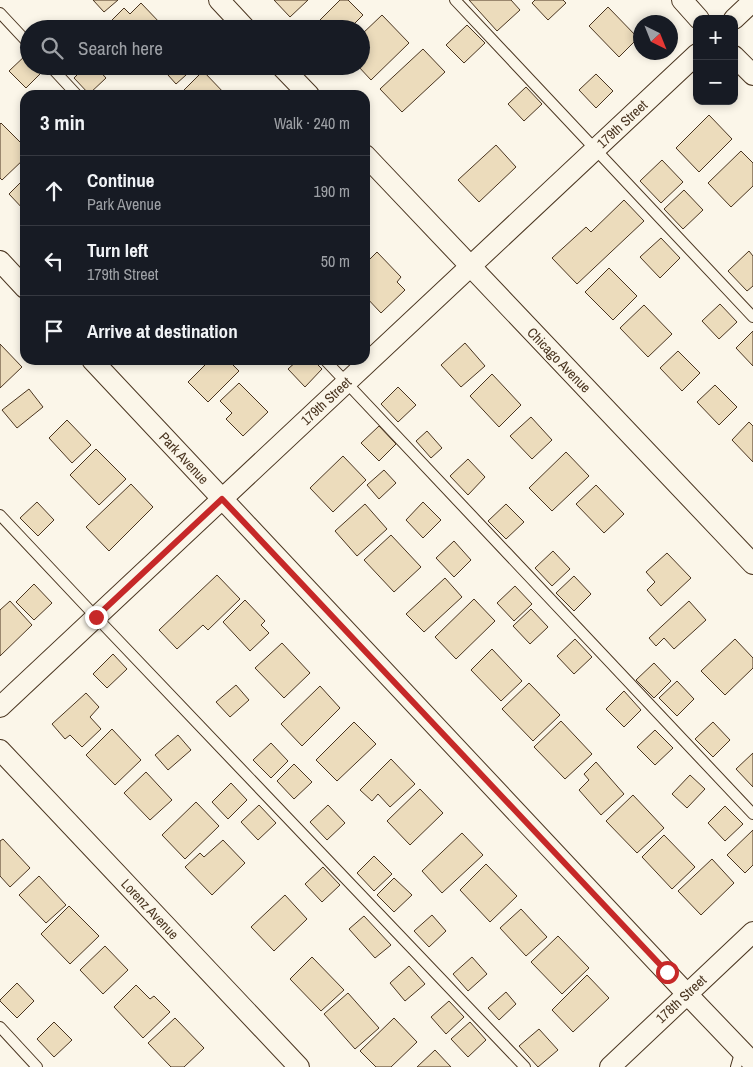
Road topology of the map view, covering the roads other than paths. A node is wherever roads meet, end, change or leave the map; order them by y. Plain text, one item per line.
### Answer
1 (219, 0) edge
2 (455, 0) edge
3 (682, 0) edge
4 (753, 1) edge
5 (0, 13) edge
6 (695, 15) edge
7 (738, 15) edge
8 (238, 20) edge
9 (20, 34) edge
10 (693, 58) edge
11 (738, 60) edge
12 (58, 75) edge
13 (289, 75) edge
14 (753, 75) edge
15 (72, 90) edge
16 (303, 90) edge
17 (595, 149) junction
18 (370, 160) edge
19 (0, 261) edge
20 (470, 266) junction
21 (20, 283) edge
22 (753, 317) edge
23 (370, 360) edge
24 (97, 365) edge
25 (330, 365) edge
26 (365, 365) edge
27 (346, 383) junction
28 (222, 499) junction
29 (0, 515) edge
30 (753, 564) edge
31 (96, 617) junction
32 (0, 708) edge
33 (0, 750) edge
34 (753, 814) edge
35 (753, 932) edge
36 (687, 994) junction
37 (0, 1027) edge
38 (743, 1060) edge
39 (37, 1067) edge
40 (299, 1067) edge
41 (525, 1067) edge
42 (610, 1067) edge

1 - 8 street
2 - 17 lane
3 - 6 street
4 - 7 street
5 - 9 lane
10 - 17 street, 179th Street
11 - 14 street
12 - 15 lane
13 - 16 street
17 - 20 street, 179th Street
17 - 22 lane
18 - 20 street, Chicago Avenue
19 - 21 street
20 - 23 street, 179th Street
20 - 30 street, Chicago Avenue
24 - 28 street, Park Avenue
25 - 27 lane
26 - 27 street, 179th Street
27 - 28 street, 179th Street
27 - 34 lane
28 - 31 street, 179th Street
28 - 36 street, Park Avenue
29 - 31 lane
31 - 32 street, 179th Street
31 - 41 lane
33 - 40 street, Lorenz Avenue
35 - 36 street, 178th Street
36 - 38 street, Park Avenue
36 - 42 street, 178th Street
37 - 39 lane

